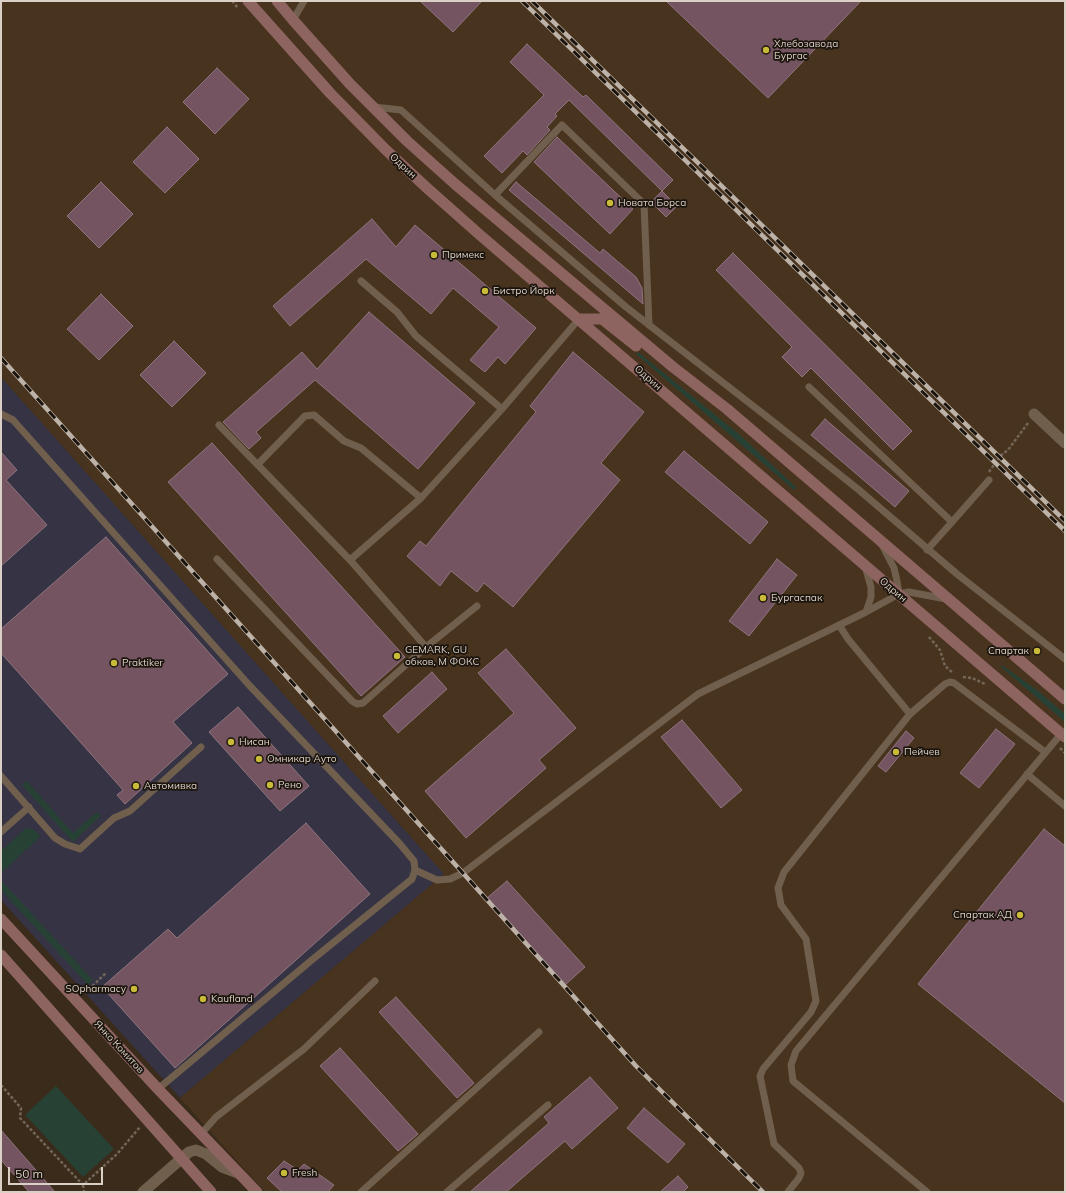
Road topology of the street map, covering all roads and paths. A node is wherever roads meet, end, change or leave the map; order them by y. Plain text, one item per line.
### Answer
1 (248, 1) edge
2 (278, 1) edge
3 (304, 1) edge
4 (293, 20) junction
5 (374, 107) junction
6 (495, 195) junction
7 (361, 281) dead end
8 (579, 319) junction
9 (649, 325) junction
10 (673, 367) junction
11 (809, 387) dead end
12 (502, 409) junction
13 (1, 414) edge
14 (1034, 414) joint
15 (219, 425) dead end
16 (1065, 442) edge
17 (258, 464) junction
18 (989, 480) joint
19 (421, 498) junction
20 (952, 522) junction
21 (879, 540) junction
22 (927, 550) junction
23 (218, 559) dead end
24 (350, 560) junction
25 (865, 566) junction
26 (899, 594) junction
27 (949, 599) junction
28 (477, 606) dead end
29 (866, 612) junction
30 (839, 625) junction
31 (426, 646) junction
32 (1065, 659) edge
33 (1065, 699) edge
34 (910, 714) junction
35 (1063, 735) edge
36 (201, 747) dead end
37 (1045, 752) junction
38 (1027, 774) junction
39 (1, 776) edge
40 (1065, 806) edge
41 (29, 807) junction
42 (1, 832) edge
43 (415, 870) junction
44 (1, 920) edge
45 (1, 955) edge
46 (106, 973) dead end
47 (375, 981) dead end
48 (83, 995) dead end
49 (539, 1032) dead end
50 (1, 1085) edge
51 (158, 1089) junction
52 (548, 1105) dead end
53 (139, 1127) dead end
54 (201, 1134) junction
55 (181, 1158) junction
56 (238, 1173) junction
57 (83, 1185) junction
58 (84, 1192) edge
59 (143, 1192) edge
60 (211, 1192) edge
61 (257, 1192) edge
62 (361, 1192) edge
63 (447, 1192) edge
64 (788, 1192) edge
65 (927, 1192) edge

1 - 8 main road, Одрин
2 - 4 main road
3 - 4 lane
4 - 5 main road
5 - 6 lane
5 - 10 main road
6 - 9 lane
6 - 9 lane
7 - 12 lane
8 - 10 main road
8 - 12 lane
8 - 25 main road, Одрин
9 - 22 lane
10 - 21 main road
11 - 20 lane
12 - 19 lane
13 - 43 lane
14 - 16 street
14 - 18 path
15 - 17 lane
17 - 19 lane
17 - 24 lane
18 - 20 lane
19 - 24 lane
20 - 22 lane
21 - 26 lane
21 - 27 main road
22 - 32 lane
23 - 31 lane
24 - 31 lane
25 - 26 main road, Одрин
25 - 29 lane
26 - 27 lane
26 - 29 lane
26 - 35 main road, Одрин
27 - 33 main road
28 - 31 lane
29 - 30 lane
30 - 34 lane
30 - 43 lane
34 - 37 lane
34 - 64 lane
35 - 37 lane
36 - 41 lane
37 - 38 lane
38 - 40 lane
38 - 65 lane
39 - 41 lane
41 - 42 lane
43 - 51 lane
44 - 51 main road, Янко Комитов
45 - 55 main road
46 - 48 path
47 - 54 lane
49 - 62 lane
50 - 57 path
51 - 54 main road, Янко Комитов
52 - 63 lane
53 - 57 path
54 - 56 main road, Янко Комитов
55 - 56 street, Янко Комитов
55 - 59 street
55 - 60 main road
56 - 61 main road, Янко Комитов
57 - 58 path

